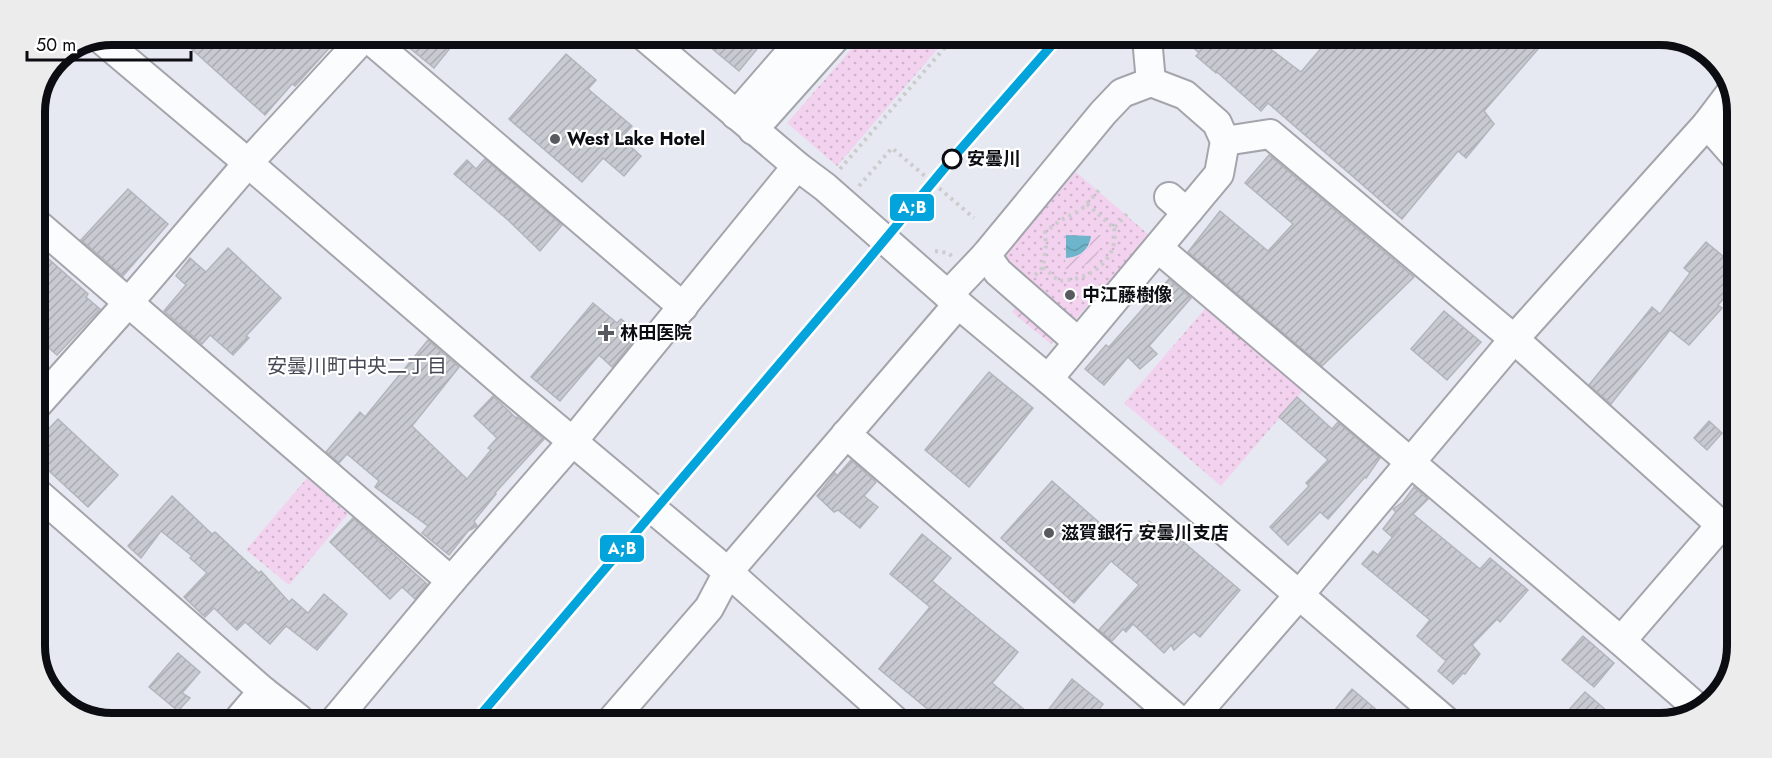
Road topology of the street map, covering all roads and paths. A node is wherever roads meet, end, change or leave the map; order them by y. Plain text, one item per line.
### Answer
1 (108, 45) edge
2 (358, 45) edge
3 (377, 45) edge
4 (655, 45) edge
5 (798, 45) edge
6 (827, 45) edge
7 (947, 45) edge
8 (1148, 45) edge
9 (1151, 82) junction
10 (1726, 98) edge
11 (745, 122) junction
12 (1707, 124) junction
13 (1225, 141) junction
14 (1727, 147) edge
15 (249, 163) junction
16 (797, 166) junction
17 (825, 187) junction
18 (1099, 190) dead end
19 (867, 192) dead end
20 (1087, 204) junction
21 (1127, 214) dead end
22 (974, 218) dead end
23 (1114, 228) junction
24 (45, 231) edge
25 (1158, 248) junction
26 (933, 251) dead end
27 (948, 253) dead end
28 (986, 255) junction
29 (1043, 267) junction
30 (1029, 281) dead end
31 (953, 299) junction
32 (129, 303) junction
33 (683, 307) junction
34 (1514, 339) junction
35 (1078, 342) junction
36 (1048, 379) junction
37 (45, 396) edge
38 (846, 434) junction
39 (573, 441) junction
40 (1411, 463) junction
41 (45, 500) edge
42 (1727, 530) edge
43 (728, 572) junction
44 (451, 581) junction
45 (1299, 595) junction
46 (1622, 641) junction
47 (263, 691) junction
48 (1693, 704) edge
49 (244, 713) edge
50 (292, 713) edge
51 (341, 713) edge
52 (618, 713) edge
53 (886, 713) edge
54 (1171, 713) edge
55 (1197, 713) edge
56 (1436, 713) edge

1 - 15 street
2 - 15 street
3 - 33 street
4 - 11 street
5 - 11 street
6 - 11 street
7 - 17 path
8 - 9 street
9 - 13 street
9 - 28 street
10 - 12 street
11 - 16 street
12 - 14 street
12 - 34 street
13 - 25 street
13 - 34 street
15 - 32 street
15 - 39 street
16 - 17 street
16 - 33 street
17 - 31 street
18 - 20 path
19 - 22 path
20 - 23 path
20 - 29 path
21 - 23 path
23 - 29 path
24 - 32 street
25 - 35 street
25 - 40 street
26 - 27 path
28 - 31 street
28 - 35 street
29 - 30 path
31 - 36 street
31 - 38 street
32 - 37 street
32 - 44 street
33 - 39 street
34 - 40 street
34 - 42 street
35 - 36 street
36 - 45 street
38 - 43 street
38 - 54 street
39 - 43 street
39 - 44 street
40 - 45 street
40 - 46 street
41 - 47 street
42 - 46 street
43 - 52 street
43 - 53 street
44 - 51 street
45 - 55 street
45 - 56 street
46 - 48 street
47 - 49 street
47 - 50 street

